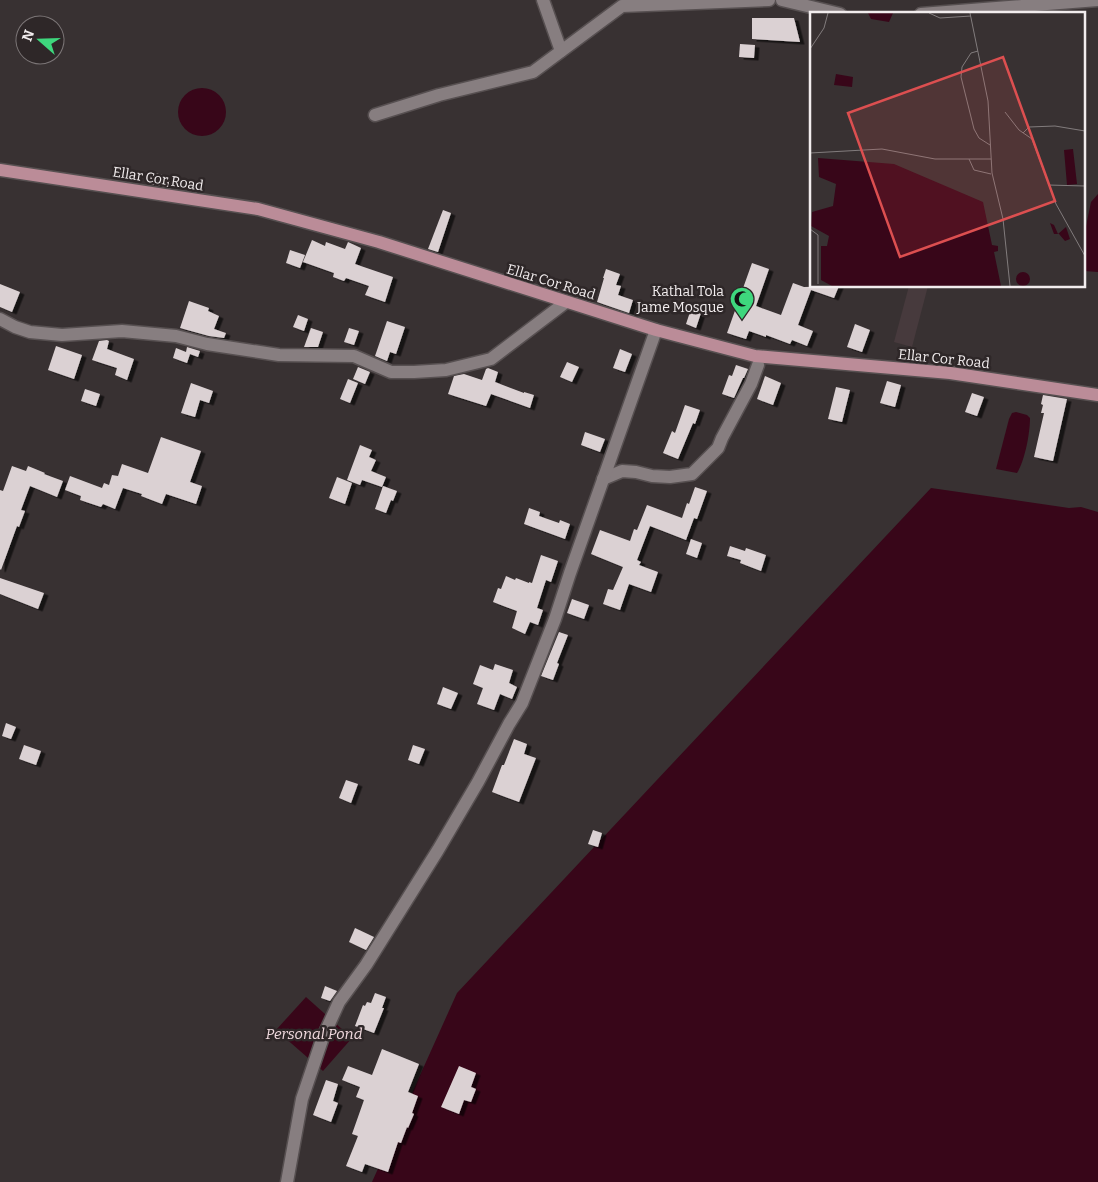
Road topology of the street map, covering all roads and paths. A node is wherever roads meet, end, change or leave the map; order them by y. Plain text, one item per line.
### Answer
1 (543, 0) edge
2 (769, 0) edge
3 (782, 0) edge
4 (1098, 0) edge
5 (976, 5) edge
6 (832, 12) edge
7 (933, 12) edge
8 (561, 51) junction
9 (375, 115) dead end
10 (0, 170) edge
11 (566, 302) junction
12 (0, 319) edge
13 (656, 330) junction
14 (758, 365) dead end
15 (1098, 395) edge
16 (603, 479) junction
17 (287, 1182) edge

1 - 8 street
2 - 8 street
3 - 6 street
4 - 5 street
5 - 7 street
8 - 9 street
10 - 11 main road, Ellar Cor Road
11 - 12 street
11 - 13 main road, Ellar Cor Road
13 - 15 main road, Ellar Cor Road
13 - 16 street
14 - 16 street
16 - 17 street

